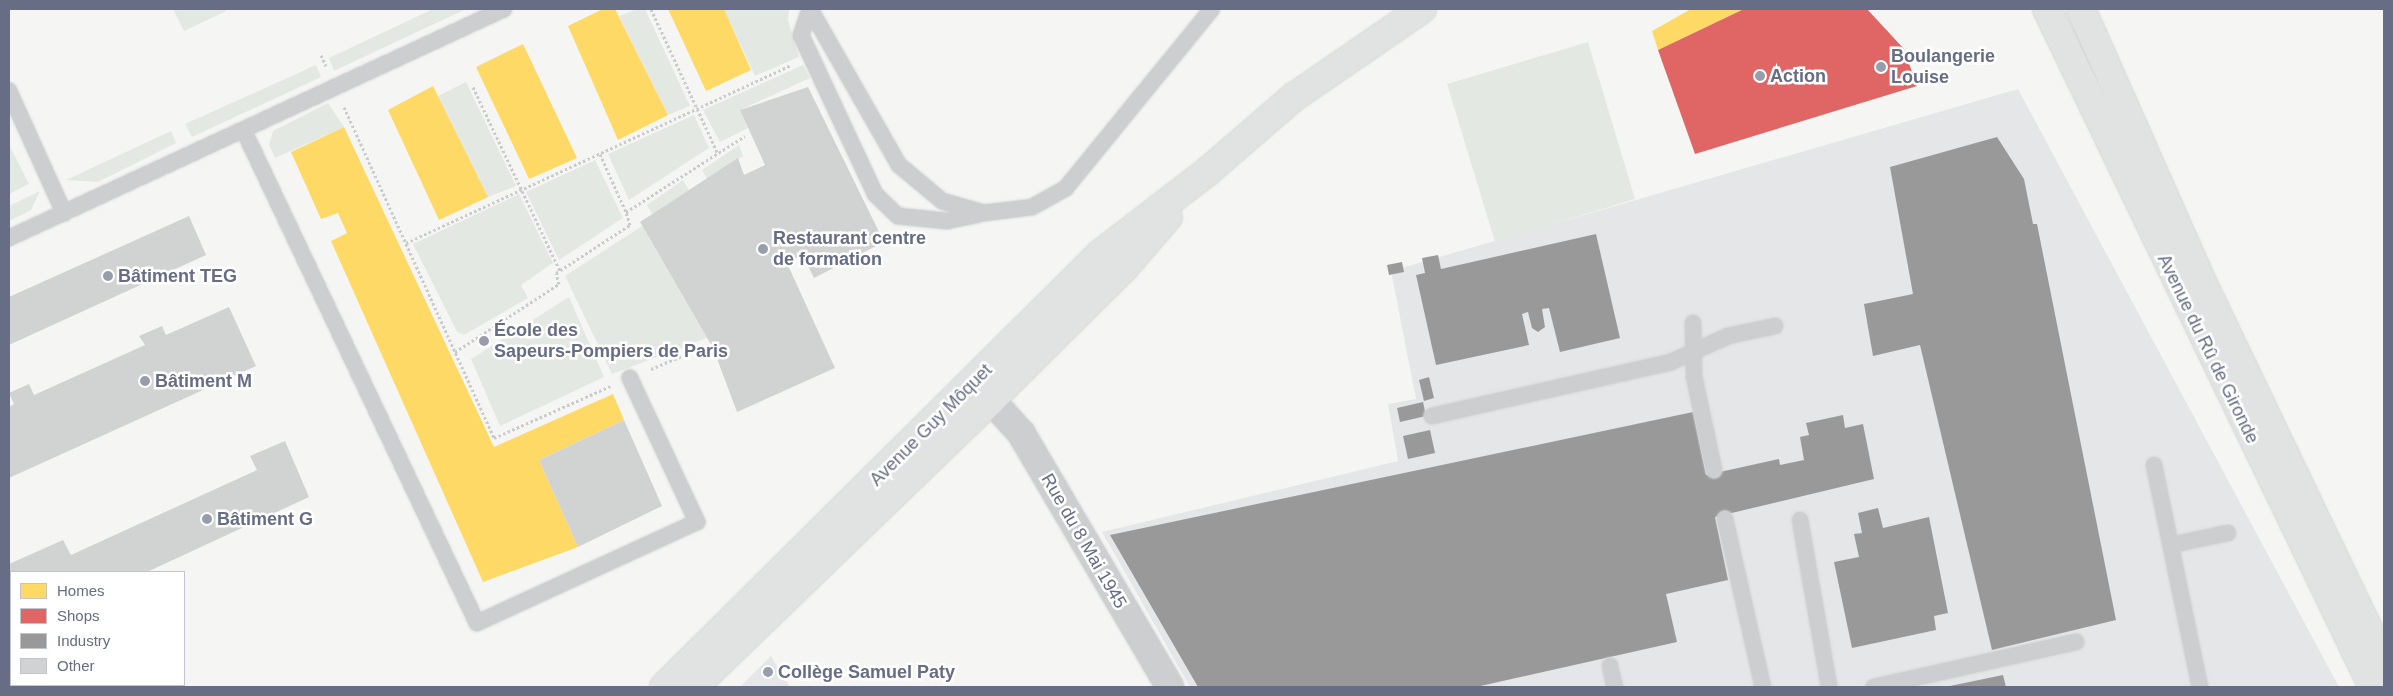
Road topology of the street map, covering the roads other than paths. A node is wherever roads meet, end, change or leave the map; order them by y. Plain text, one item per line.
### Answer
1 (504, 9) edge
2 (810, 9) edge
3 (1212, 9) edge
4 (1422, 9) edge
5 (2047, 9) edge
6 (2081, 9) edge
7 (9, 91) edge
8 (244, 131) junction
9 (1207, 172) junction
10 (64, 213) junction
11 (984, 213) junction
12 (9, 238) edge
13 (1693, 323) dead end
14 (1775, 326) dead end
15 (1693, 348) junction
16 (630, 378) road end
17 (991, 400) junction
18 (1432, 416) dead end
19 (2154, 466) dead end
20 (1714, 470) dead end
21 (1726, 518) dead end
22 (1800, 520) dead end
23 (2228, 533) dead end
24 (2171, 545) junction
25 (2076, 642) dead end
26 (2384, 662) edge
27 (1610, 666) dead end
28 (664, 687) edge
29 (694, 687) edge
30 (1170, 687) edge
31 (1615, 687) edge
32 (1763, 687) edge
33 (1828, 687) edge
34 (1874, 687) edge
35 (2200, 687) edge
36 (2373, 687) edge

1 - 8 lane
2 - 11 lane
2 - 11 lane
3 - 11 lane
4 - 9 main road, Avenue Guy Môquet
5 - 36 main road, Avenue du Rû de Gironde
6 - 26 main road, Avenue du Rû de Gironde
7 - 10 lane
8 - 10 lane
8 - 16 lane
9 - 17 main road, Avenue Guy Môquet
9 - 28 main road, Avenue Guy Môquet
10 - 12 lane
13 - 15 lane
14 - 15 lane
15 - 18 lane
15 - 20 lane
17 - 29 main road, Avenue Guy Môquet
17 - 30 street, Rue du 8 Mai 1945
19 - 24 lane
21 - 32 lane
22 - 33 lane
23 - 24 lane
24 - 35 lane
25 - 34 lane
27 - 31 lane

